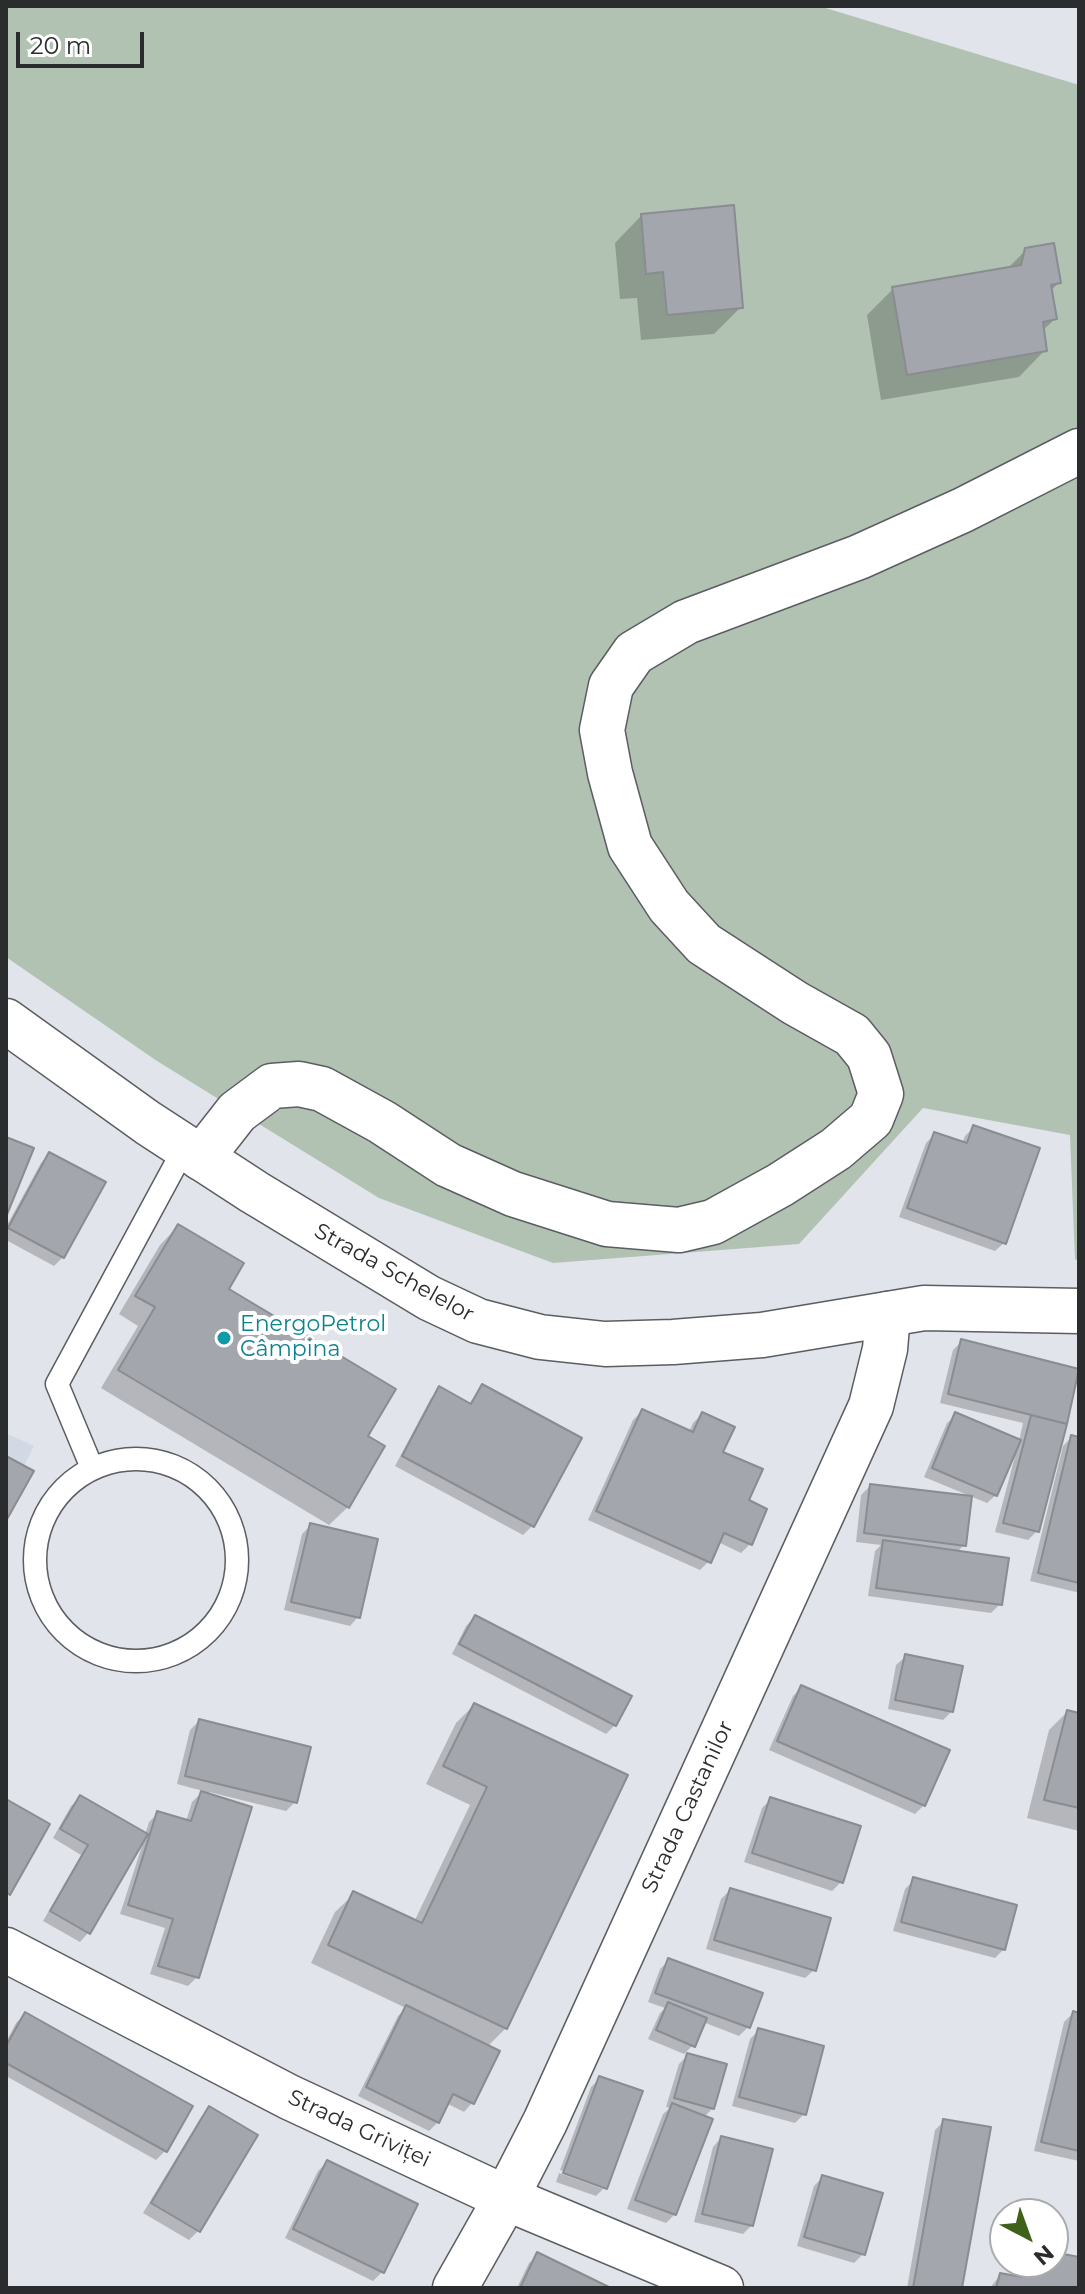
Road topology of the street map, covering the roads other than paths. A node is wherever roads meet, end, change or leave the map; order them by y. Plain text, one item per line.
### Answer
1 (1079, 451) edge
2 (6, 1021) edge
3 (193, 1153) junction
4 (1079, 1311) edge
5 (888, 1314) junction
6 (92, 1468) junction
7 (6, 1950) edge
8 (506, 2198) junction
9 (455, 2288) edge
10 (721, 2288) edge

1 - 3 street
2 - 3 street, Strada Schelelor
3 - 5 street, Strada Schelelor
3 - 6 lane
4 - 5 street, Strada Schelelor
5 - 8 street, Strada Castanilor
6 - 6 lane
7 - 8 street, Strada Griviței
8 - 9 street, Strada Castanilor
8 - 10 street, Strada Griviței

